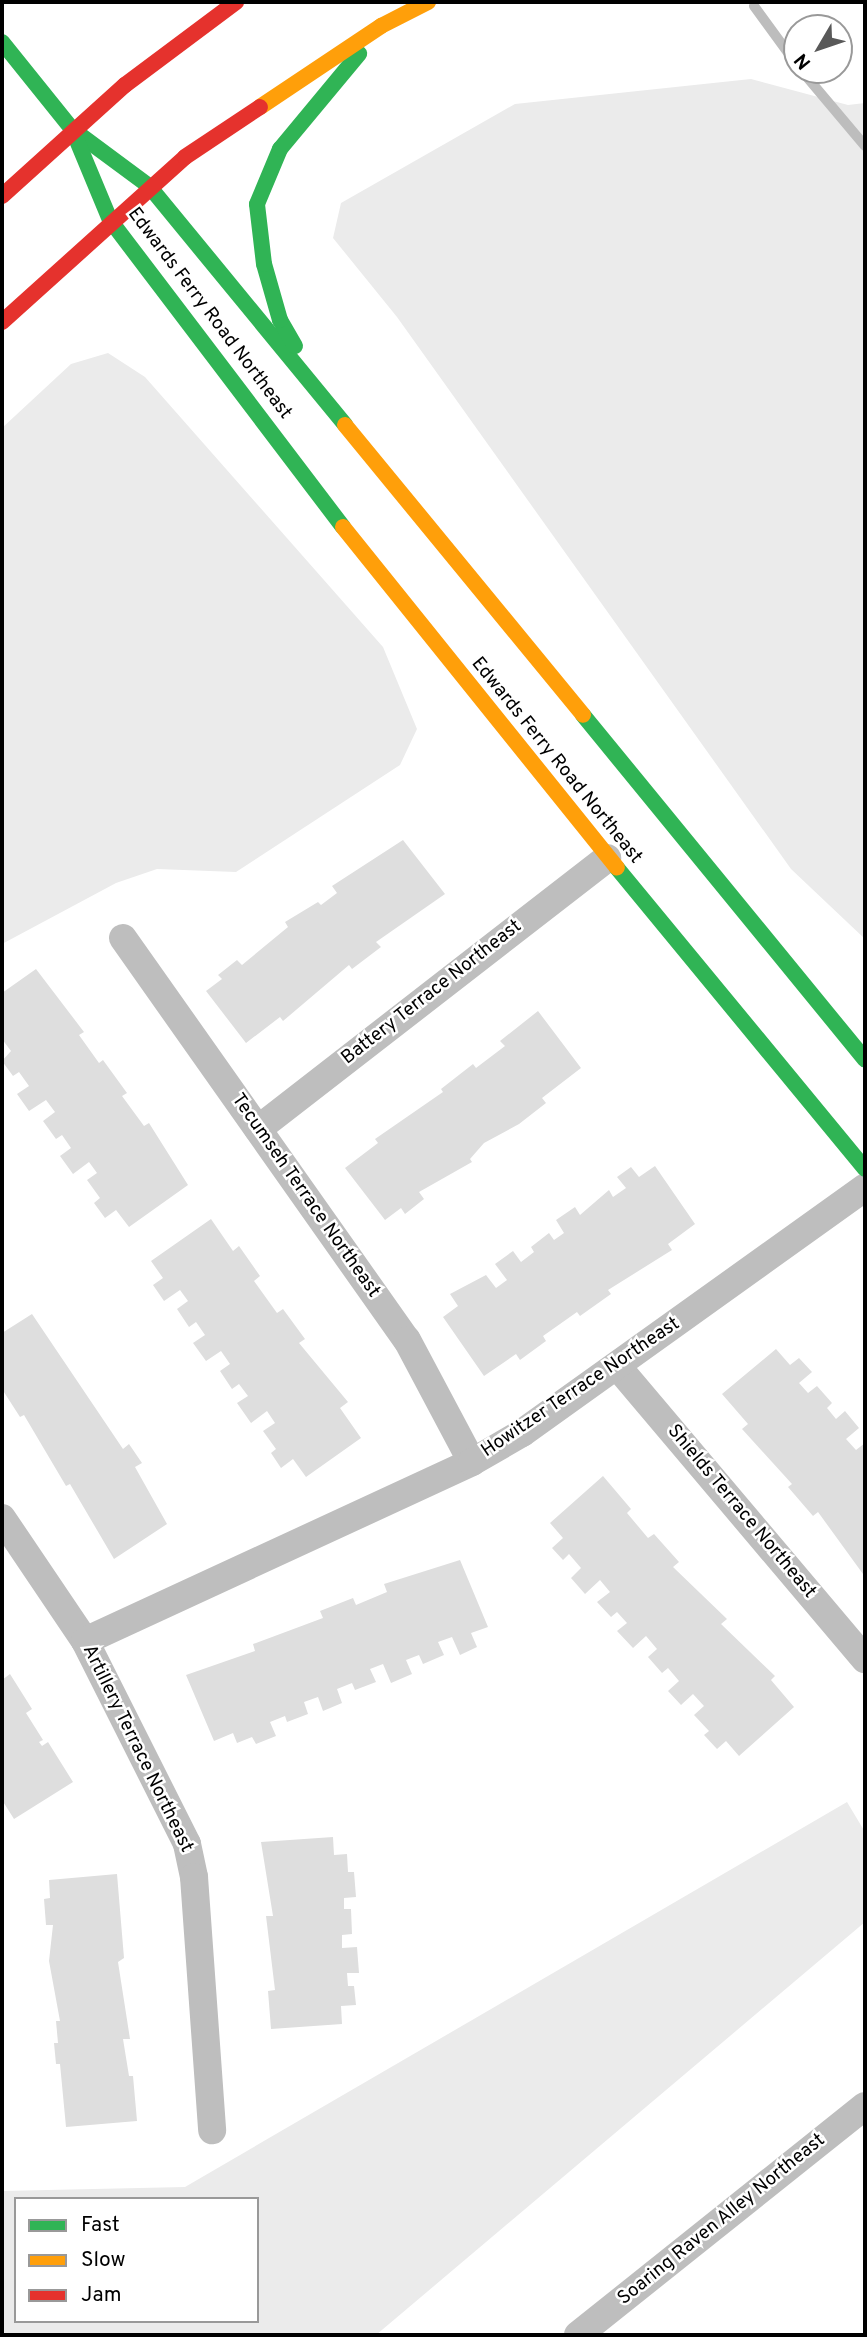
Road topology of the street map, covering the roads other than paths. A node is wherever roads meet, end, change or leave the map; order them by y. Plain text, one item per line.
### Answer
1 (236, 2) edge
2 (428, 2) edge
3 (381, 26) junction
4 (2, 42) edge
5 (72, 130) junction
6 (149, 186) junction
7 (2, 196) edge
8 (110, 220) junction
9 (2, 322) edge
10 (335, 418) junction
11 (607, 858) junction
12 (123, 938) dead end
13 (865, 1059) edge
14 (258, 1129) junction
15 (865, 1169) edge
16 (865, 1187) edge
17 (617, 1366) junction
18 (472, 1462) junction
19 (2, 1518) edge
20 (85, 1641) junction
21 (865, 1659) edge
22 (865, 2106) edge
23 (212, 2130) dead end
24 (578, 2335) edge

1 - 5 main road
2 - 3 main road
3 - 6 main road
3 - 10 main road
4 - 5 main road
5 - 6 main road, Edwards Ferry Road Northeast
5 - 7 main road
5 - 8 main road, Edwards Ferry Road Northeast
6 - 8 main road
6 - 10 main road, Edwards Ferry Road Northeast
8 - 9 main road
8 - 11 main road, Edwards Ferry Road Northeast
10 - 13 main road, Edwards Ferry Road Northeast
11 - 14 street, Battery Terrace Northeast
11 - 15 main road, Edwards Ferry Road Northeast
12 - 14 street, Tecumseh Terrace Northeast
14 - 18 street, Tecumseh Terrace Northeast
16 - 17 street, Howitzer Terrace Northeast
17 - 18 street, Howitzer Terrace Northeast
17 - 21 street, Shields Terrace Northeast
18 - 20 street, Howitzer Terrace Northeast
19 - 20 street, Artillery Terrace Northeast
20 - 23 street, Artillery Terrace Northeast
22 - 24 street, Soaring Raven Alley Northeast

